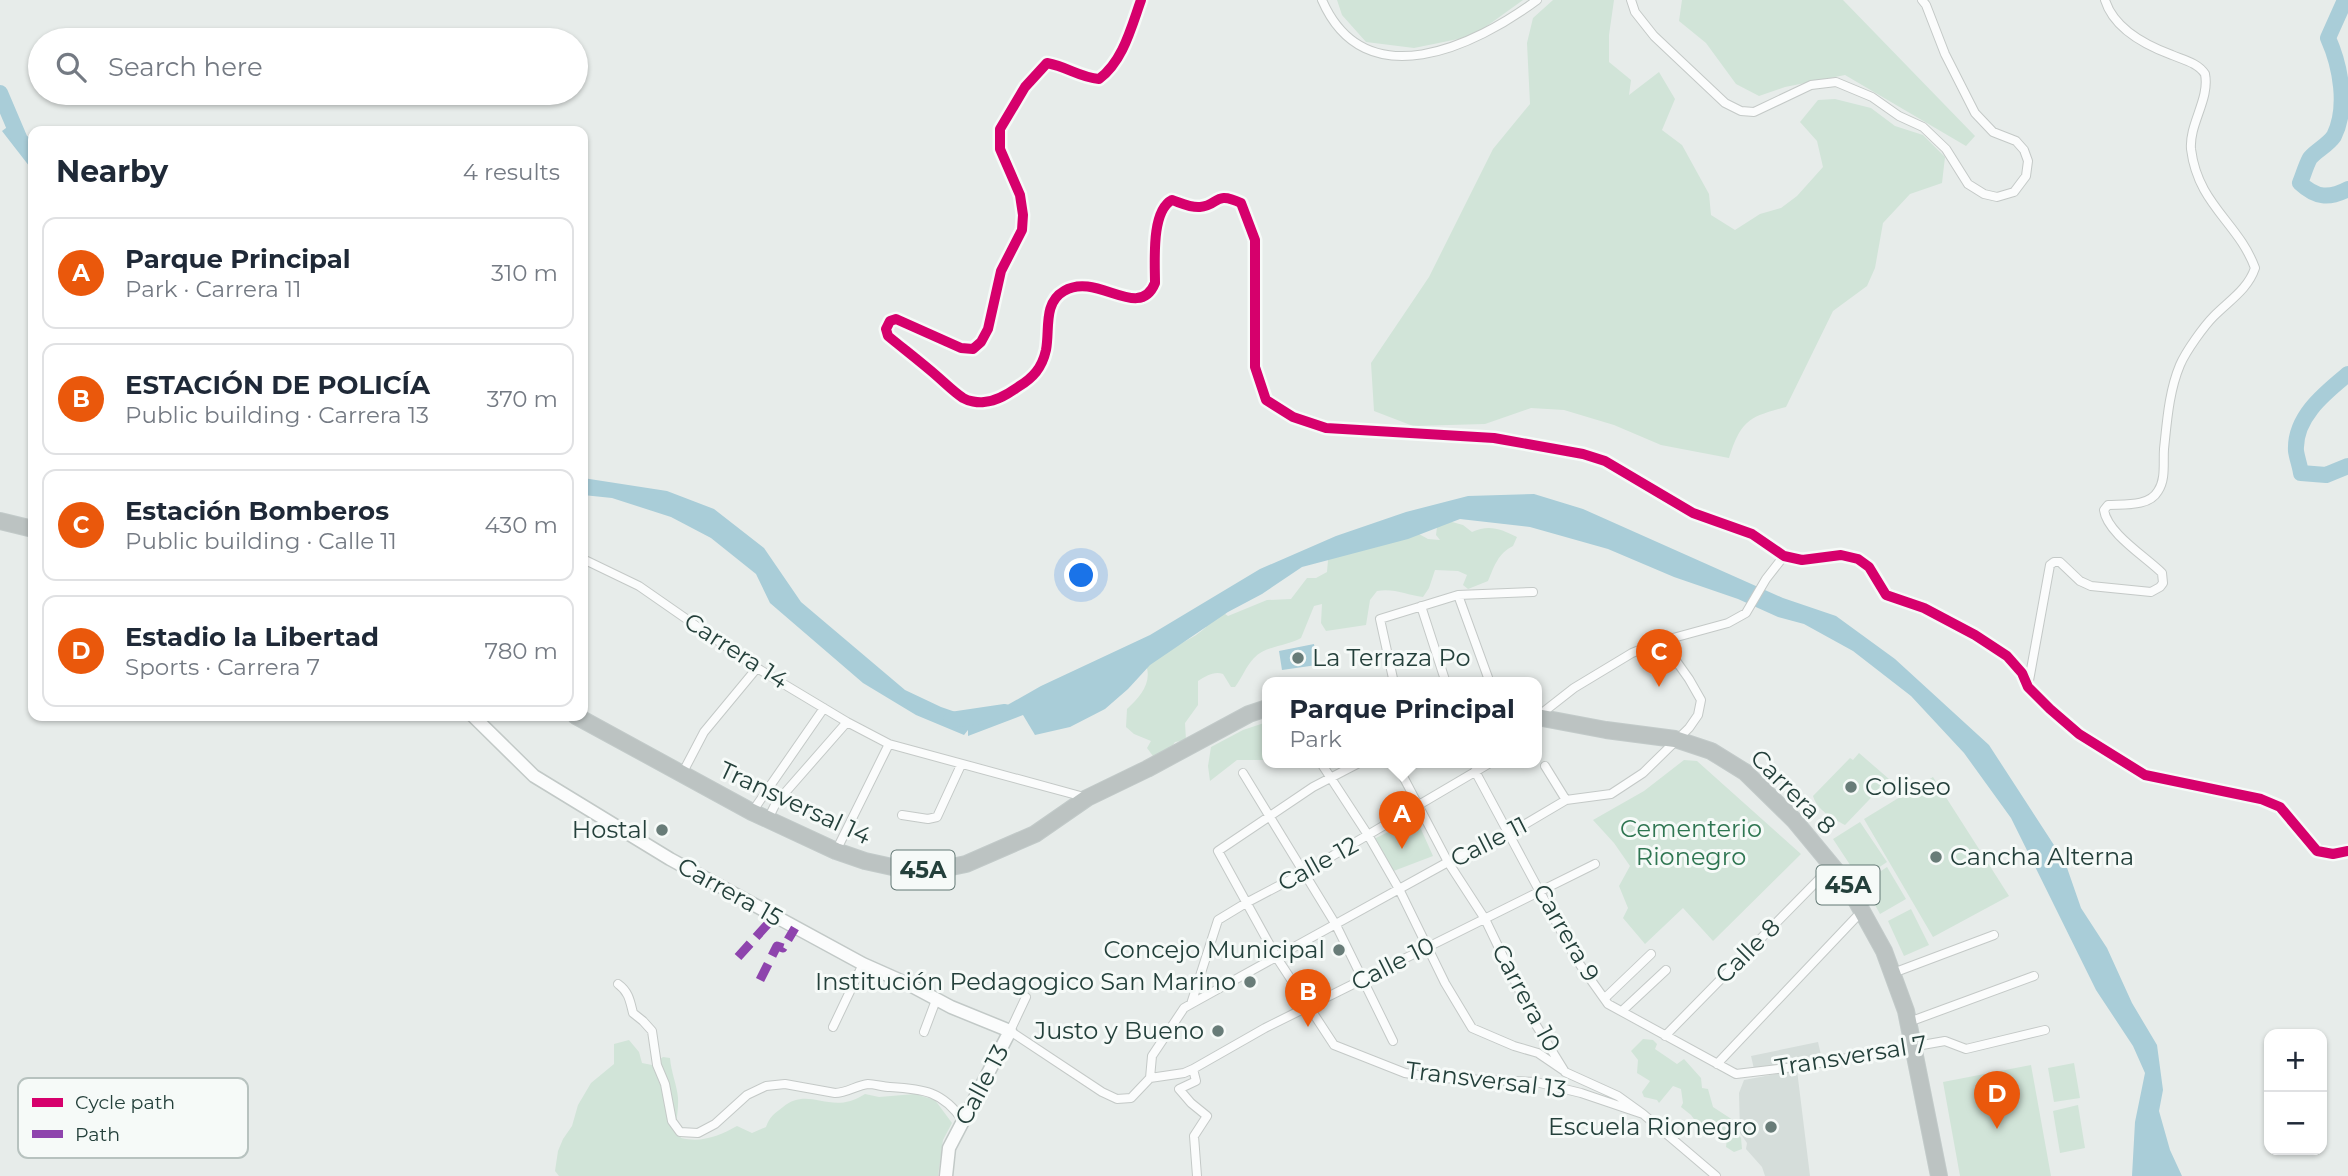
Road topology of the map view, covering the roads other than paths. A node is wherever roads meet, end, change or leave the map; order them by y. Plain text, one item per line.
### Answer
1 (1140, 0) edge
2 (1322, 0) edge
3 (1537, 0) edge
4 (1631, 0) edge
5 (1922, 0) edge
6 (2105, 0) edge
7 (0, 520) edge
8 (28, 528) edge
9 (1784, 555) junction
10 (588, 563) edge
11 (1533, 592) dead end
12 (1458, 595) junction
13 (1421, 606) junction
14 (1662, 641) junction
15 (757, 668) junction
16 (1393, 677) edge
17 (1444, 677) edge
18 (1488, 677) edge
19 (2028, 687) junction
20 (824, 708) junction
21 (1262, 710) edge
22 (1542, 713) edge
23 (1542, 718) edge
24 (478, 721) edge
25 (585, 721) edge
26 (848, 722) junction
27 (1675, 739) junction
28 (889, 744) junction
29 (961, 765) junction
30 (1545, 766) dead end
31 (1324, 768) edge
32 (1349, 768) edge
33 (1399, 768) edge
34 (1481, 768) edge
35 (1475, 771) junction
36 (1243, 773) dead end
37 (682, 774) junction
38 (1330, 778) junction
39 (1087, 798) junction
40 (1566, 800) junction
41 (1418, 805) junction
42 (752, 812) junction
43 (902, 815) dead end
44 (1269, 816) junction
45 (768, 819) junction
46 (1508, 832) junction
47 (1368, 835) junction
48 (836, 851) junction
49 (2348, 851) edge
50 (1448, 862) junction
51 (1595, 864) dead end
52 (1832, 866) junction
53 (1305, 872) junction
54 (1399, 889) junction
55 (1540, 890) junction
56 (1246, 903) junction
57 (1862, 911) junction
58 (1485, 919) junction
59 (1336, 925) junction
60 (1994, 935) dead end
61 (1426, 946) junction
62 (1651, 954) dead end
63 (1278, 958) junction
64 (863, 964) junction
65 (1666, 970) dead end
66 (1893, 973) junction
67 (2034, 976) dead end
68 (1363, 979) junction
69 (618, 984) dead end
70 (1026, 997) dead end
71 (1605, 998) junction
72 (936, 1000) junction
73 (1191, 1004) junction
74 (1310, 1007) junction
75 (1622, 1011) junction
76 (1909, 1022) junction
77 (833, 1027) dead end
78 (2045, 1030) dead end
79 (1010, 1031) junction
80 (924, 1032) dead end
81 (1665, 1035) junction
82 (1393, 1041) dead end
83 (1914, 1046) junction
84 (1717, 1064) junction
85 (1193, 1069) junction
86 (1565, 1072) junction
87 (1736, 1074) joint
88 (1150, 1078) junction
89 (1643, 1114) junction
90 (962, 1121) junction
91 (946, 1176) edge
92 (1197, 1176) edge
93 (1716, 1176) edge
94 (1939, 1176) edge

1 - 9 street
2 - 3 street
4 - 5 street
6 - 19 street
7 - 8 highway
9 - 14 street
9 - 19 street
10 - 15 street, Carrera 14
11 - 12 street
12 - 13 street
12 - 18 street
13 - 16 street
13 - 17 street
14 - 22 street
14 - 27 street, Calle 11
15 - 20 street, Carrera 14
15 - 37 street
19 - 49 street
20 - 26 street, Carrera 14
20 - 42 street
21 - 39 highway, Transversal 14 / 45A
23 - 27 highway, 45A
24 - 64 street, Carrera 15
25 - 37 highway, Transversal 14 / 45A
26 - 28 street, Carrera 14
26 - 45 street
27 - 40 street, Calle 11
27 - 52 highway, Carrera 8 / 45A
28 - 29 street, Carrera 14
28 - 48 street
29 - 39 street, Carrera 14
29 - 43 street
30 - 40 street
31 - 38 street
32 - 38 street
33 - 41 street, Carrera 10
34 - 35 street, Calle 12
35 - 41 street, Calle 12
35 - 46 street, Carrera 9
36 - 44 street
37 - 42 highway, Transversal 14 / 45A
38 - 44 street
38 - 47 street
39 - 48 highway, Transversal 14 / 45A
40 - 46 street, Calle 11
41 - 47 street, Calle 12
41 - 50 street, Carrera 10
42 - 45 highway, Transversal 14 / 45A
44 - 53 street
44 - 56 street
45 - 48 highway, Transversal 14 / 45A
46 - 50 street, Calle 11
46 - 55 street, Carrera 9
47 - 53 street, Calle 12
47 - 54 street
50 - 54 street, Calle 11
50 - 58 street, Carrera 10
51 - 55 street, Calle 10
52 - 57 highway, Carrera 8 / 45A
52 - 81 street, Calle 8
53 - 56 street, Calle 12
53 - 59 street
54 - 59 street, Calle 11
54 - 61 street
55 - 58 street, Calle 10
55 - 71 street, Carrera 9
56 - 63 street
56 - 73 street, Calle 12
57 - 66 highway, Carrera 8 / 45A
57 - 84 street
58 - 61 street, Calle 10
58 - 86 street, Carrera 10
59 - 63 street, Calle 11
59 - 68 street
60 - 66 street
61 - 68 street, Calle 10
61 - 86 street
62 - 71 street
63 - 73 street, Calle 11
63 - 74 street
64 - 72 street, Carrera 15
64 - 77 street
65 - 75 street
66 - 76 highway, Carrera 8 / 45A
67 - 76 street
68 - 74 street, Calle 10
68 - 82 street
69 - 90 street
70 - 79 street, Calle 13
71 - 75 street, Carrera 9
72 - 79 street, Carrera 15
72 - 80 street
73 - 88 street
74 - 85 street, Calle 10
74 - 89 street, Transversal 13
75 - 81 street, Carrera 9
76 - 83 highway, Carrera 8 / 45A
78 - 83 street, Transversal 7
79 - 88 street
79 - 90 street, Calle 13
81 - 84 street, Carrera 9
83 - 87 street, Transversal 7
83 - 94 highway, 45A
84 - 87 street, Carrera 9
85 - 88 street, Calle 10
85 - 92 street
86 - 89 street, Carrera 10
89 - 93 street, Carrera 10
90 - 91 street, Calle 13

